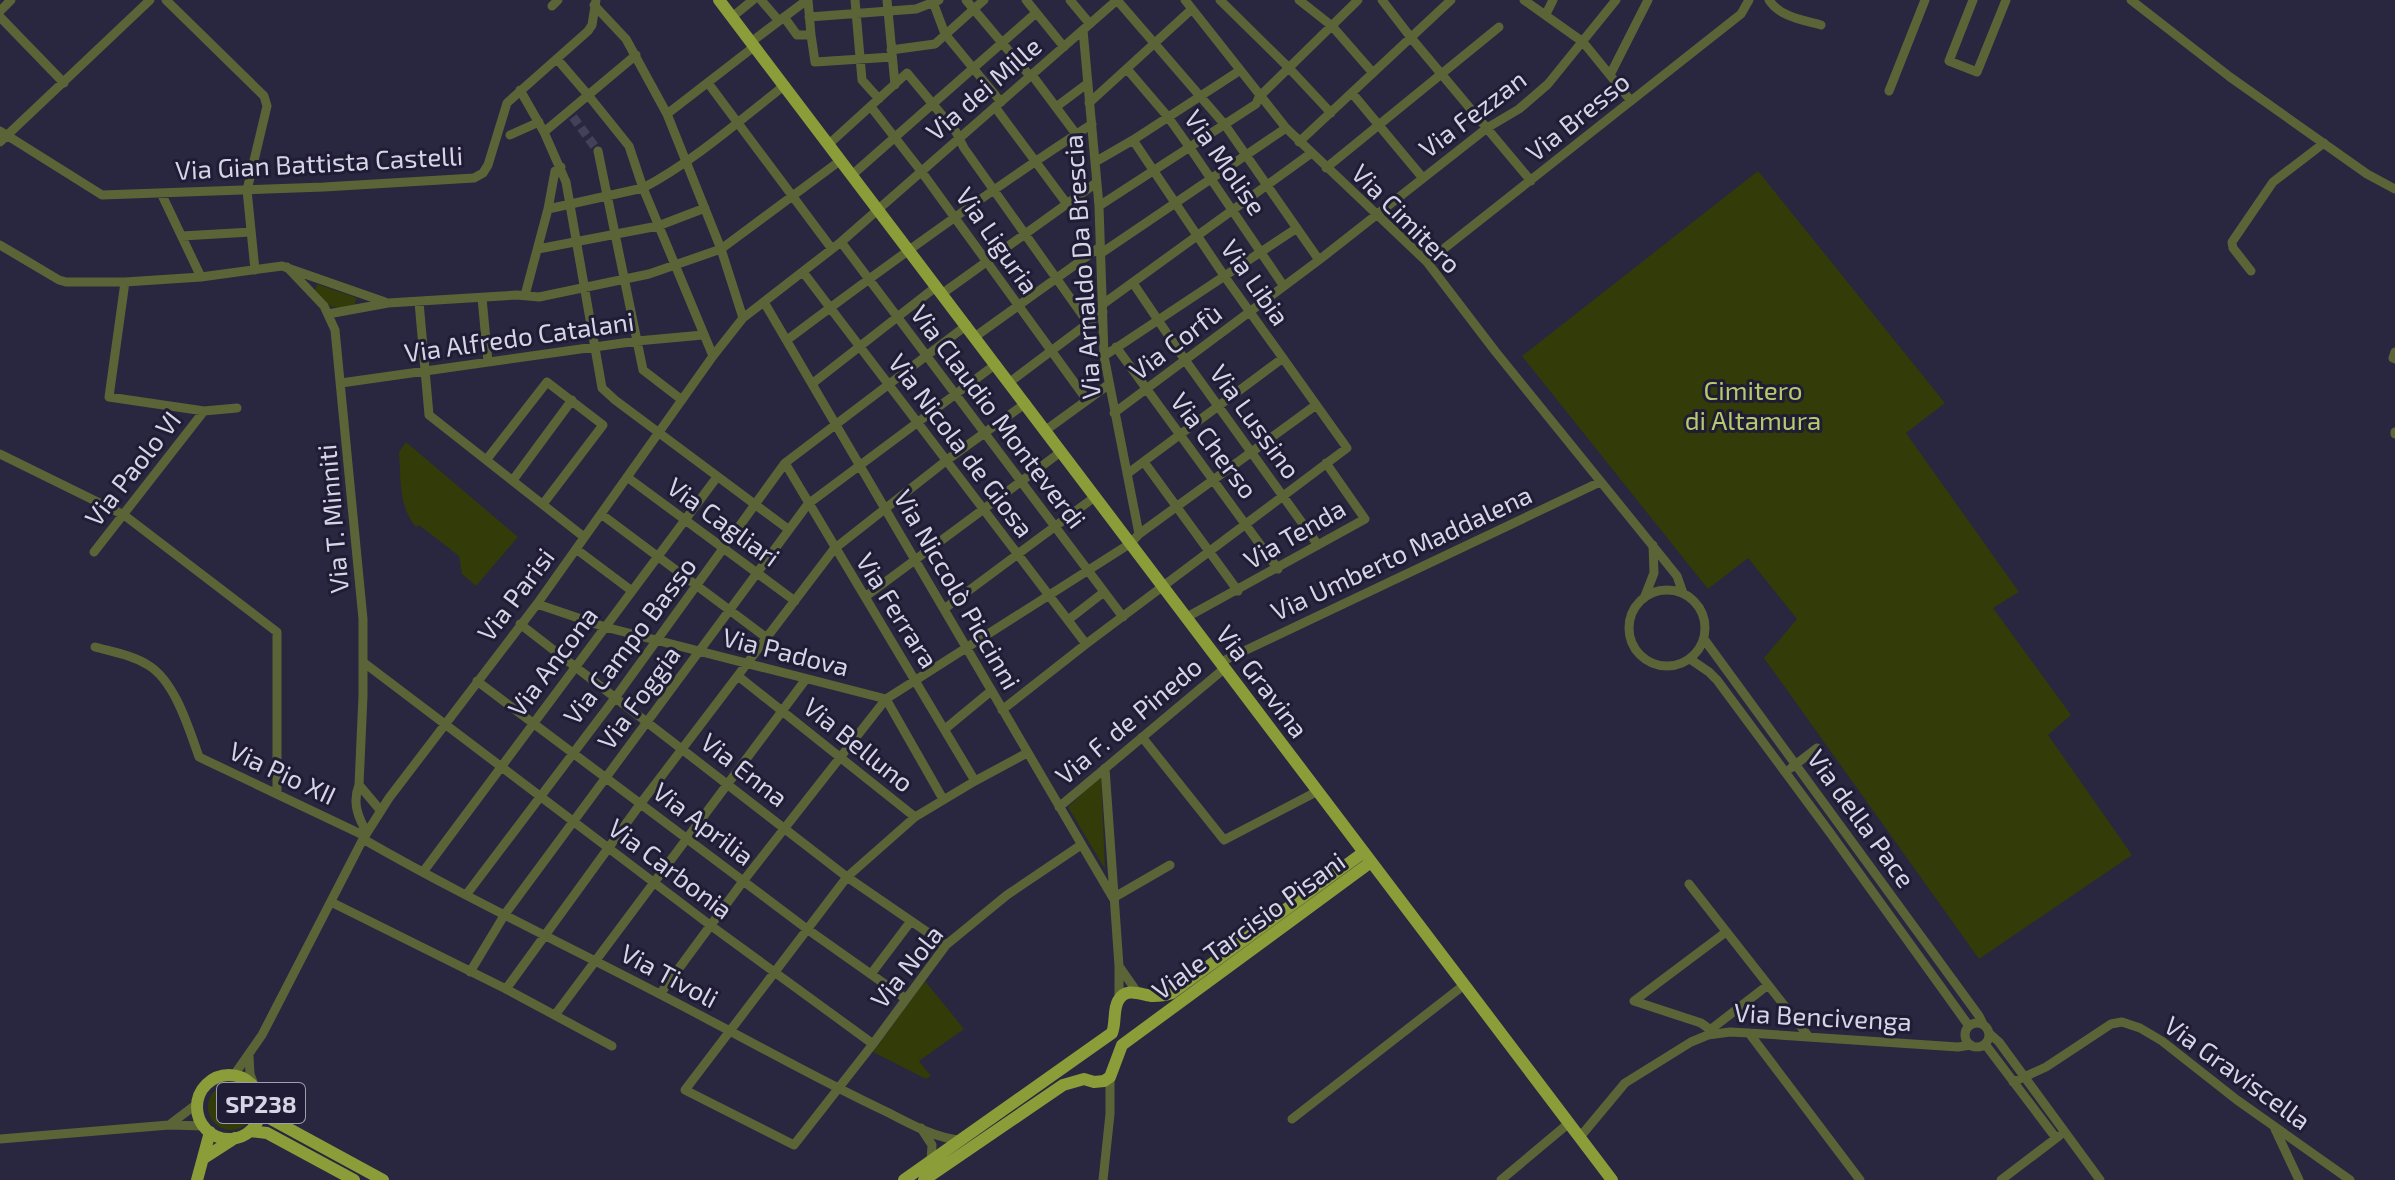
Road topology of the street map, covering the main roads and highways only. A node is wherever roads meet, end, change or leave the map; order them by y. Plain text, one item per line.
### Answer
1 (719, 0) edge
2 (1368, 857) junction
3 (1142, 993) junction
4 (1150, 1023) junction
5 (1079, 1057) junction
6 (1089, 1081) junction
7 (261, 1110) junction
8 (207, 1129) junction
9 (250, 1131) junction
10 (235, 1138) junction
11 (204, 1158) junction
12 (197, 1180) edge
13 (354, 1180) edge
14 (383, 1180) edge
15 (904, 1180) edge
16 (924, 1180) edge
17 (1612, 1180) edge

1 - 2 main road, Via Gravina
2 - 3 main road, Viale Tarcisio Pisani
2 - 4 main road, Viale Tarcisio Pisani
2 - 17 main road, Via Gravina
3 - 4 main road
3 - 5 main road, Viale Tarcisio Pisani
4 - 6 main road, Viale Tarcisio Pisani
5 - 6 main road
5 - 15 main road
6 - 16 main road
7 - 8 main road, SP238
7 - 9 main road, SP238
7 - 14 main road
8 - 10 main road, SP238
8 - 11 main road
9 - 10 main road, SP238
9 - 13 main road
10 - 11 main road
11 - 12 main road, SP238

